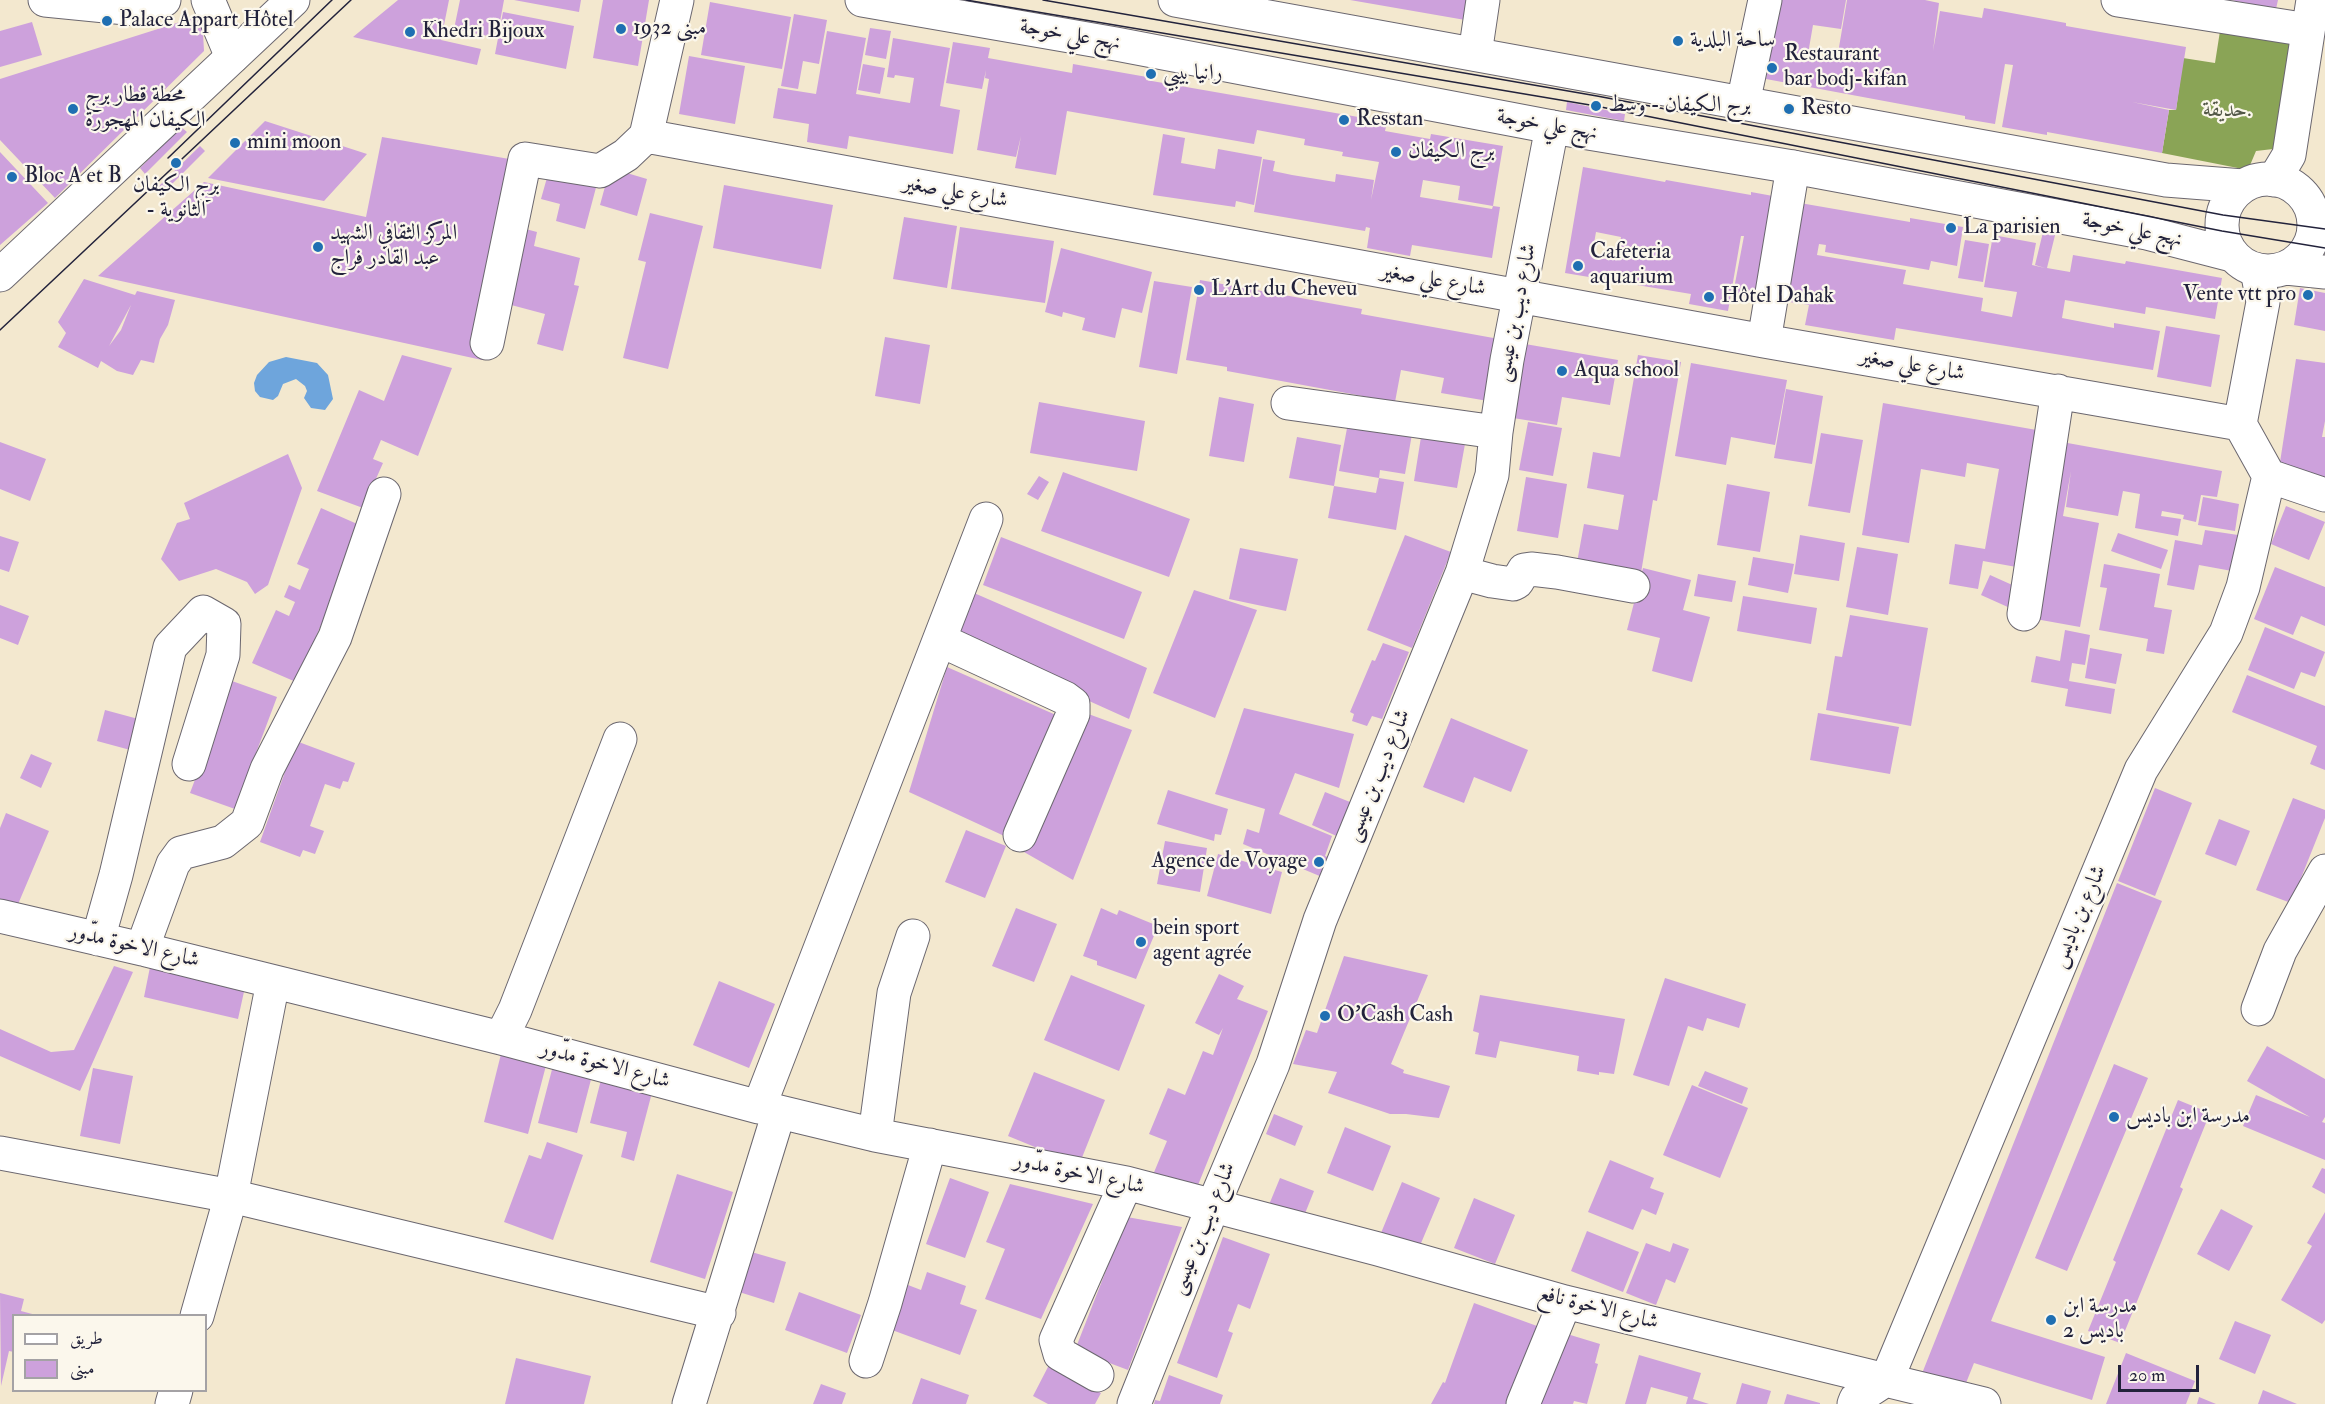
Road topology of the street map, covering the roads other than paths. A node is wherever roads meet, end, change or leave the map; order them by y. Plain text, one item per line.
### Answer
1 (45, 0) edge
2 (164, 0) edge
3 (208, 0) edge
4 (293, 0) edge
5 (677, 0) edge
6 (862, 0) edge
7 (1175, 0) edge
8 (1483, 0) edge
9 (1765, 0) edge
10 (2118, 0) edge
11 (2314, 25) edge
12 (1475, 54) junction
13 (232, 57) junction
14 (1743, 102) junction
15 (1552, 127) junction
16 (646, 136) junction
17 (1793, 166) junction
18 (2259, 183) junction
19 (2316, 201) edge
20 (2259, 264) junction
21 (2325, 272) edge
22 (1, 276) edge
23 (1519, 296) junction
24 (1764, 341) junction
25 (487, 343) dead end
26 (2058, 391) junction
27 (1288, 403) dead end
28 (2240, 424) junction
29 (1496, 432) junction
30 (2269, 476) junction
31 (384, 495) dead end
32 (2325, 495) edge
33 (986, 519) dead end
34 (1462, 573) junction
35 (1633, 586) dead end
36 (2024, 614) dead end
37 (940, 640) junction
38 (620, 739) dead end
39 (189, 764) dead end
40 (1020, 835) dead end
41 (2325, 871) edge
42 (0, 916) edge
43 (913, 936) dead end
44 (98, 939) junction
45 (142, 949) junction
46 (273, 982) junction
47 (2258, 1009) dead end
48 (501, 1038) junction
49 (769, 1109) junction
50 (875, 1135) junction
51 (930, 1145) junction
52 (0, 1153) edge
53 (1126, 1183) junction
54 (231, 1196) junction
55 (1213, 1206) junction
56 (1565, 1302) junction
57 (719, 1313) junction
58 (198, 1314) edge
59 (866, 1361) dead end
60 (1097, 1375) dead end
61 (1887, 1379) junction
62 (689, 1404) edge
63 (1134, 1404) edge
64 (1524, 1404) edge
65 (1854, 1404) edge
66 (1984, 1404) edge

1 - 2 street
3 - 13 street
4 - 13 street
5 - 16 street
6 - 15 street, نهج علي خوجة
7 - 12 street
8 - 12 street
9 - 14 street
10 - 11 street
11 - 18 street
12 - 14 street
13 - 22 street
14 - 18 street
15 - 17 street, نهج علي خوجة
15 - 23 street, شارع ديب بن عيسى
16 - 23 street, شارع علي صغير
16 - 25 street
17 - 20 street, نهج علي خوجة
17 - 24 street
18 - 19 street
18 - 20 street
19 - 20 street
20 - 21 street, نهج علي خوجة
20 - 28 street
23 - 24 street, شارع علي صغير
23 - 29 street, شارع ديب بن عيسى
24 - 26 street, شارع علي صغير
26 - 28 street, شارع علي صغير
26 - 36 street
27 - 29 street
28 - 30 street
29 - 34 street, شارع ديب بن عيسى
30 - 32 street
30 - 61 street, شارع بن باديس
31 - 45 street
33 - 37 street
34 - 35 street
34 - 55 street, شارع ديب بن عيسى
37 - 40 street
37 - 49 street
38 - 48 street
39 - 44 street
41 - 47 street
42 - 44 street, شارع الاخوة مدّور
43 - 50 street
44 - 45 street, شارع الاخوة مدّور
45 - 46 street, شارع الاخوة مدّور
46 - 48 street, شارع الاخوة مدّور
46 - 54 street
48 - 49 street, شارع الاخوة مدّور
49 - 50 street, شارع الاخوة مدّور
49 - 57 street
50 - 51 street, شارع الاخوة مدّور
51 - 53 street, شارع الاخوة مدّور
51 - 59 street
52 - 54 street
53 - 55 street, شارع الاخوة مدّور
53 - 60 street
54 - 57 street
54 - 58 street
55 - 56 street, شارع الاخوة نافع
55 - 63 street, شارع ديب بن عيسى
56 - 61 street, شارع الاخوة نافع
56 - 64 street
57 - 62 street
61 - 65 street
61 - 66 street, شارع الاخوة نافع

